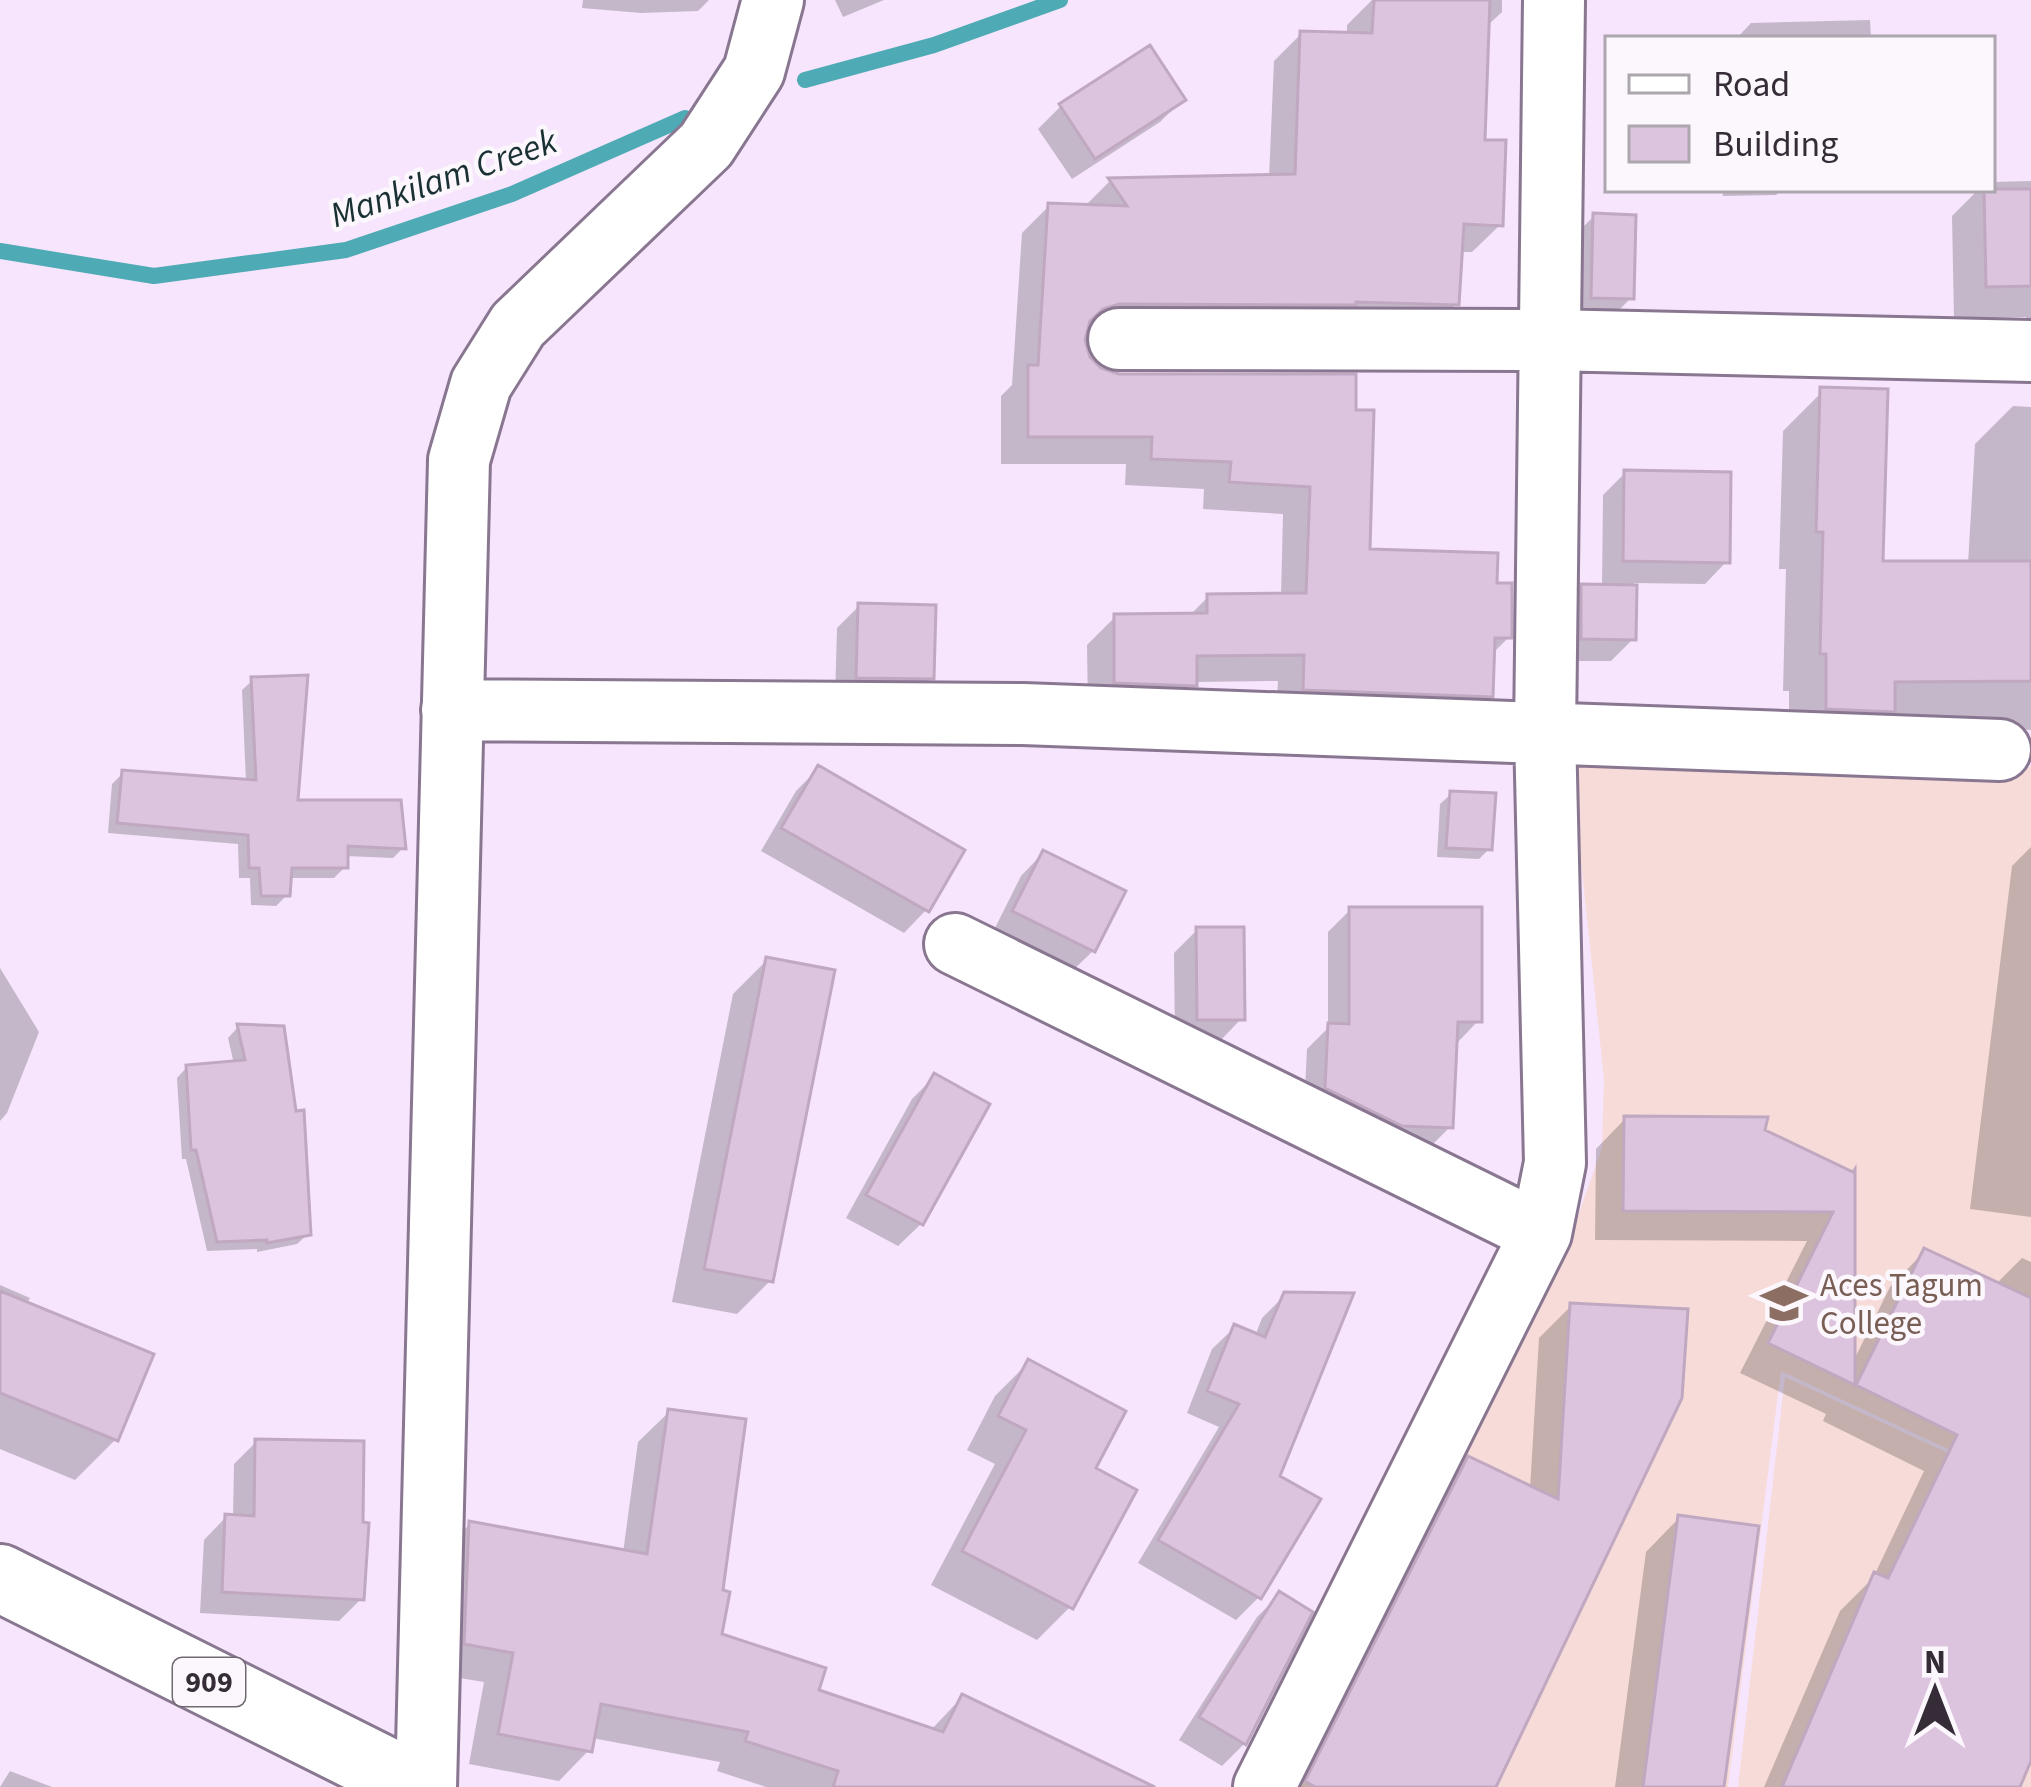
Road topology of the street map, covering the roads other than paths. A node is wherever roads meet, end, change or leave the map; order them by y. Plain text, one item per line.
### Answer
1 (773, 0) edge
2 (1555, 0) edge
3 (1119, 339) dead end
4 (1550, 340) junction
5 (2031, 351) edge
6 (452, 710) junction
7 (1545, 732) junction
8 (2000, 751) dead end
9 (955, 944) dead end
10 (1541, 1233) junction
11 (0, 1578) edge
12 (422, 1787) edge
13 (1264, 1787) edge

1 - 6 street
2 - 4 street
3 - 4 street
4 - 5 street
4 - 7 street
6 - 7 street
6 - 12 street
7 - 8 street
7 - 10 street
9 - 10 street
10 - 13 street
11 - 12 highway, 909

